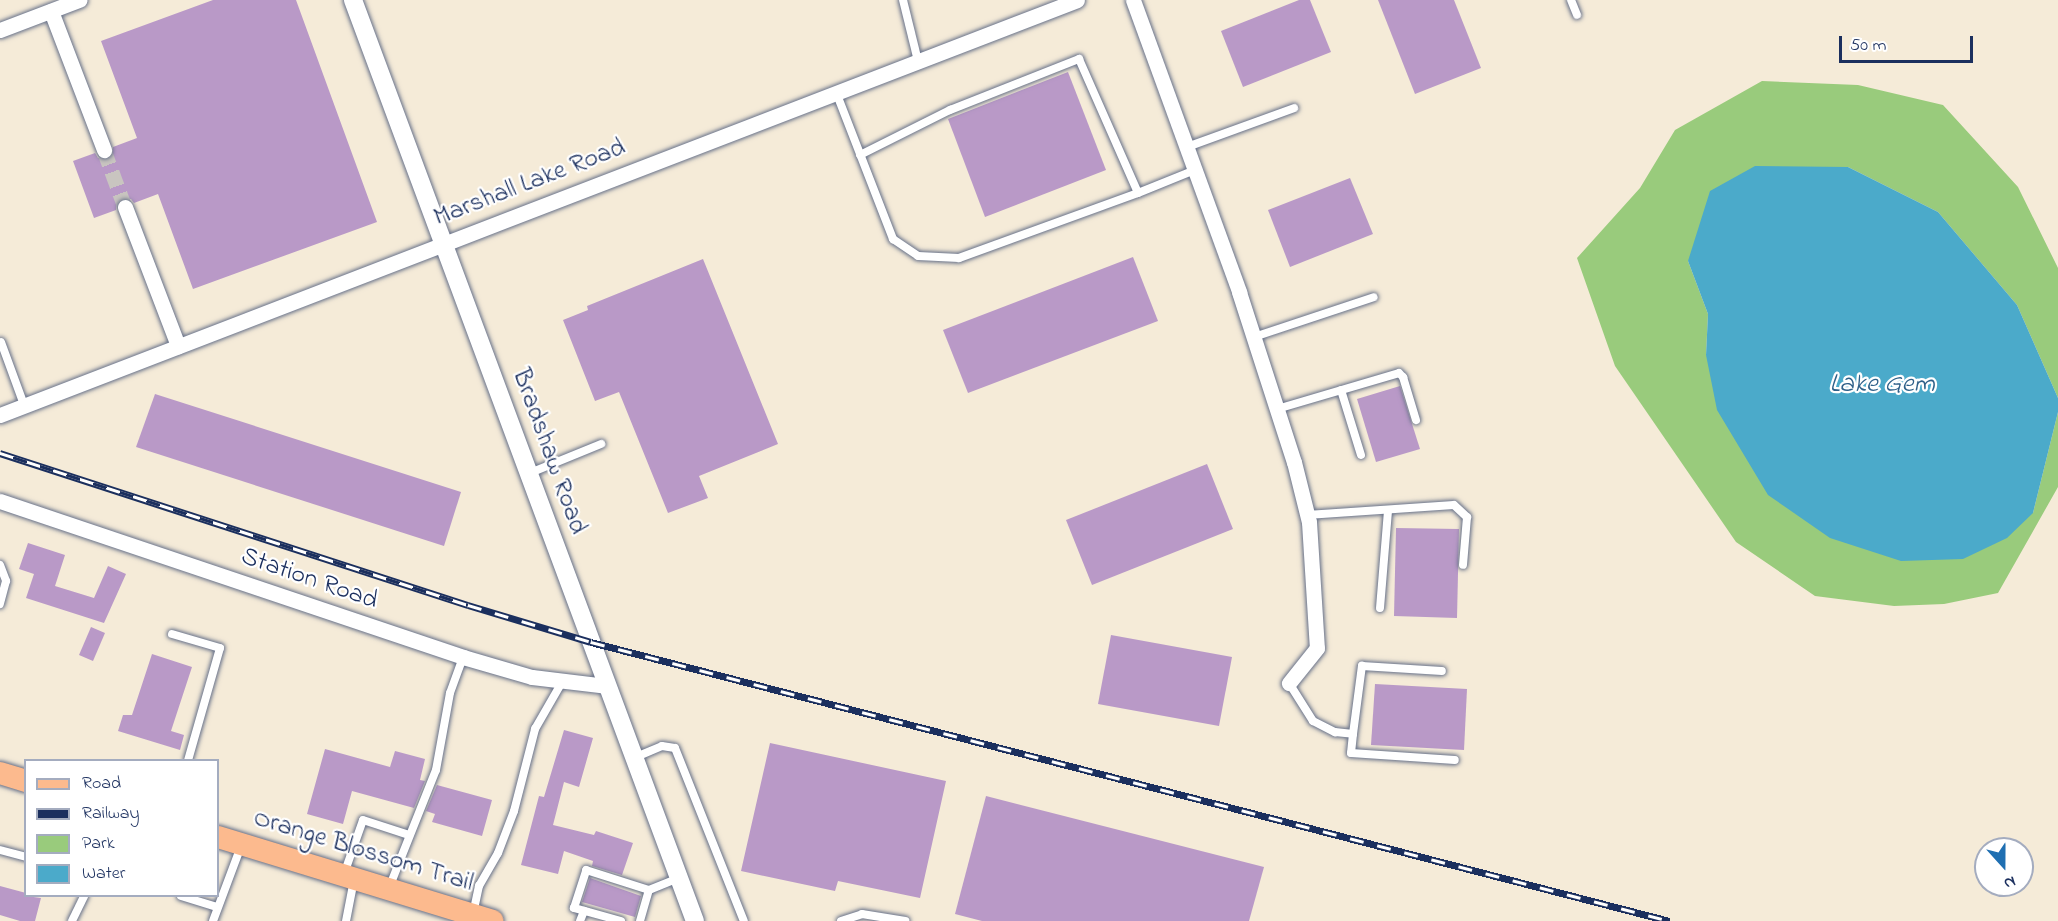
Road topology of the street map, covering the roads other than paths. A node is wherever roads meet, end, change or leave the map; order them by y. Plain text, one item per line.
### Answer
1 (79, 0) edge
2 (353, 0) edge
3 (903, 0) edge
4 (1077, 0) edge
5 (1133, 0) edge
6 (1571, 0) edge
7 (51, 11) junction
8 (1577, 15) dead end
9 (0, 30) edge
10 (918, 62) junction
11 (836, 93) junction
12 (1294, 108) dead end
13 (1187, 147) junction
14 (104, 150) tunnel mouth
15 (860, 155) junction
16 (1195, 170) junction
17 (1138, 193) junction
18 (125, 207) tunnel mouth
19 (443, 243) junction
20 (1374, 297) dead end
21 (1254, 337) junction
22 (1, 342) edge
23 (178, 346) junction
24 (1341, 390) junction
25 (24, 405) junction
26 (1277, 409) junction
27 (0, 415) edge
28 (1416, 420) dead end
29 (601, 444) dead end
30 (1360, 455) dead end
31 (529, 473) junction
32 (0, 501) edge
33 (1388, 511) junction
34 (1307, 515) junction
35 (0, 565) edge
36 (1463, 565) dead end
37 (0, 604) edge
38 (1380, 608) dead end
39 (172, 634) dead end
40 (463, 657) junction
41 (1442, 671) dead end
42 (562, 682) junction
43 (1289, 683) joint
44 (607, 686) junction
45 (1353, 734) junction
46 (634, 757) junction
47 (188, 759) edge
48 (1455, 760) dead end
49 (0, 773) edge
50 (24, 780) edge
51 (409, 836) junction
52 (219, 837) edge
53 (241, 844) junction
54 (0, 850) edge
55 (24, 856) edge
56 (606, 876) junction
57 (349, 877) junction
58 (679, 878) junction
59 (603, 885) dead end
60 (389, 889) junction
61 (649, 890) junction
62 (84, 897) edge
63 (183, 897) edge
64 (217, 907) junction
65 (584, 911) junction
66 (482, 918) edge
67 (619, 918) edge
68 (72, 921) edge
69 (213, 921) edge
70 (346, 921) edge
71 (580, 921) edge
72 (640, 921) edge
73 (695, 921) edge
74 (744, 921) edge
75 (841, 921) edge
76 (904, 921) edge

1 - 7 street
2 - 19 street, Bradshaw Road
3 - 10 lane
4 - 10 street, Marshall Lake Road
5 - 13 street
6 - 8 lane
7 - 9 street
7 - 14 street
10 - 11 street, Marshall Lake Road
11 - 15 lane
11 - 19 street, Marshall Lake Road
12 - 13 lane
13 - 16 street
15 - 17 lane
15 - 17 lane
16 - 17 lane
16 - 21 street
18 - 23 street
19 - 23 street, Marshall Lake Road
19 - 31 street, Bradshaw Road
20 - 21 lane
21 - 26 street
22 - 25 lane
23 - 25 street, Marshall Lake Road
24 - 26 lane
24 - 28 lane
24 - 30 lane
25 - 27 street, Marshall Lake Road
26 - 34 street
29 - 31 lane
31 - 44 street, Bradshaw Road
32 - 40 street, Station Road
33 - 34 lane
33 - 36 lane
33 - 38 lane
34 - 43 street
35 - 37 lane
39 - 47 lane
40 - 42 street, Station Road
40 - 51 lane
41 - 45 lane
42 - 44 street, Station Road
42 - 66 lane
43 - 45 lane
44 - 46 street, Bradshaw Road
45 - 48 lane
46 - 58 street, Bradshaw Road
46 - 74 lane
49 - 50 main road
51 - 57 lane
51 - 60 lane
52 - 53 main road, Orange Blossom Trail
53 - 57 main road, Orange Blossom Trail
53 - 64 lane
54 - 55 lane
56 - 59 lane
56 - 61 lane
56 - 65 lane
57 - 60 main road, Orange Blossom Trail
57 - 70 lane
58 - 61 lane
58 - 73 street, Bradshaw Road
60 - 66 main road, Orange Blossom Trail
61 - 72 lane
62 - 68 lane
63 - 64 lane
64 - 69 lane
65 - 67 lane
65 - 71 lane
75 - 76 lane

